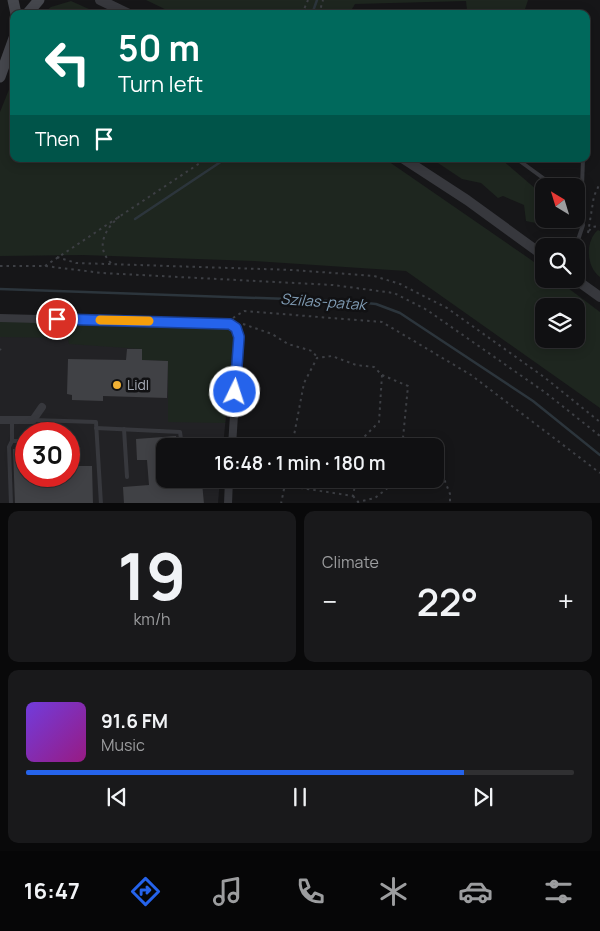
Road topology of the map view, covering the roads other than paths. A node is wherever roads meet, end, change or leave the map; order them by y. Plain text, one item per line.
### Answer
1 (39, 0) edge
2 (100, 0) edge
3 (30, 10) edge
4 (121, 10) edge
5 (10, 49) edge
6 (0, 77) edge
7 (409, 162) edge
8 (521, 162) edge
9 (583, 162) edge
10 (543, 178) edge
11 (582, 178) edge
12 (535, 249) edge
13 (585, 286) edge
14 (600, 297) edge
15 (0, 318) edge
16 (42, 407) dead end
17 (0, 420) edge
18 (12, 420) junction
19 (33, 420) junction
20 (96, 428) junction
21 (124, 429) junction
22 (181, 438) edge
23 (233, 438) edge
24 (12, 441) joint
25 (127, 477) dead end
26 (229, 488) edge
27 (11, 503) edge
28 (101, 503) edge
29 (228, 503) edge

1 - 3 main road
2 - 4 street
5 - 6 main road
7 - 12 street
8 - 10 lane
9 - 11 lane
13 - 14 street
15 - 23 street
16 - 19 street
17 - 18 street
18 - 19 street
18 - 24 lane
19 - 20 lane
20 - 21 lane
20 - 28 lane
21 - 22 lane
21 - 25 lane
24 - 27 lane
26 - 29 street

